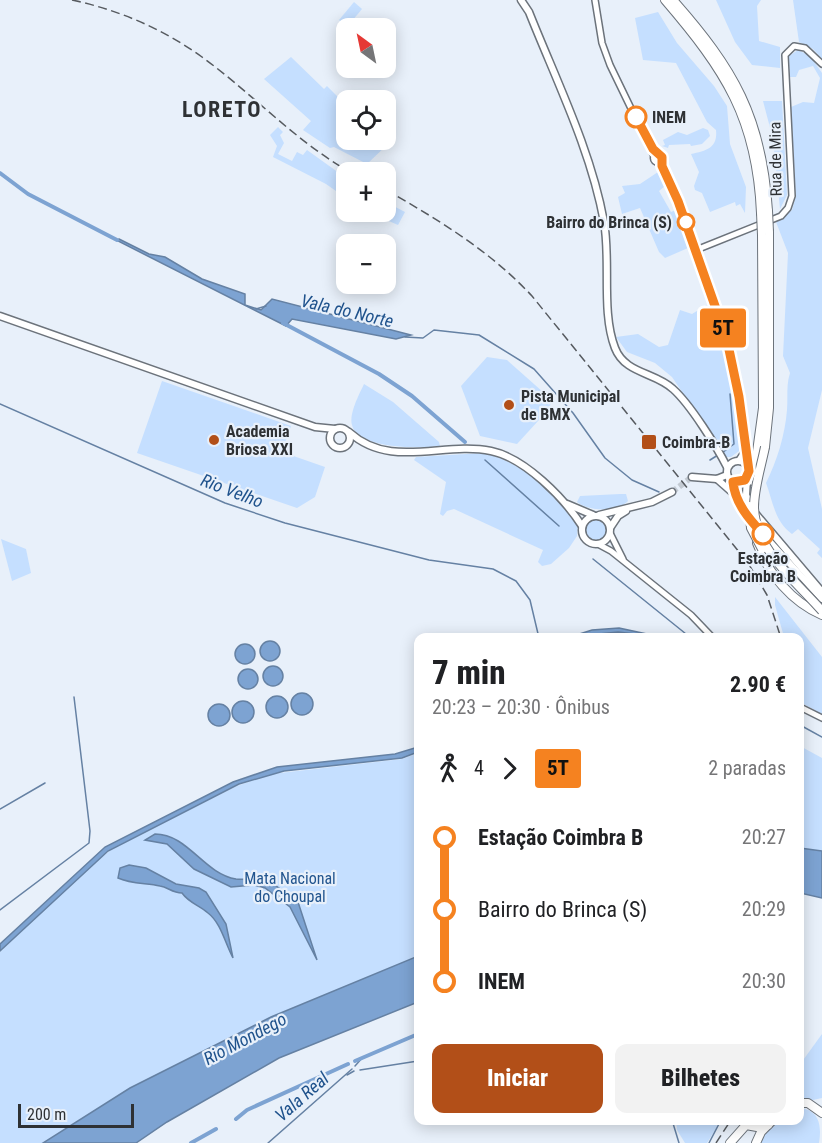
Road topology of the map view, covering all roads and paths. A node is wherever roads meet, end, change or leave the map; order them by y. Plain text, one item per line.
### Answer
1 (521, 0) edge
2 (595, 0) edge
3 (664, 0) edge
4 (674, 0) edge
5 (822, 64) edge
6 (765, 212) junction
7 (696, 250) junction
8 (0, 316) edge
9 (315, 427) junction
10 (335, 429) junction
11 (349, 432) junction
12 (330, 439) junction
13 (367, 445) junction
14 (345, 446) junction
15 (762, 447) junction
16 (745, 452) junction
17 (739, 460) junction
18 (729, 465) junction
19 (747, 465) junction
20 (692, 477) tunnel mouth
21 (747, 478) junction
22 (730, 479) junction
23 (718, 480) junction
24 (672, 492) tunnel mouth
25 (736, 498) junction
26 (565, 503) junction
27 (632, 507) junction
28 (595, 516) junction
29 (582, 526) junction
30 (610, 531) junction
31 (756, 539) junction
32 (598, 544) junction
33 (626, 562) junction
34 (822, 592) edge
35 (822, 599) edge
36 (822, 615) edge
37 (709, 633) edge
38 (804, 709) edge
39 (822, 718) edge
40 (822, 1103) edge
41 (804, 1104) edge
42 (813, 1106) junction
43 (822, 1113) edge
44 (759, 1125) edge
45 (768, 1125) edge
46 (753, 1126) junction
47 (756, 1141) edge
48 (730, 1143) edge

1 - 18 main road
2 - 7 street
3 - 6 highway
4 - 6 highway
5 - 7 street, Rua de Mira
6 - 15 highway, bridge
7 - 16 street
8 - 9 main road
9 - 10 main road
9 - 12 main road
10 - 11 main road
10 - 12 main road
11 - 13 main road
11 - 14 main road
12 - 14 main road
13 - 14 main road
13 - 26 main road
15 - 31 highway, bridge
15 - 36 highway, bridge
16 - 17 street
16 - 19 street
17 - 18 main road
17 - 19 main road
18 - 22 main road
19 - 21 main road
20 - 23 main road
21 - 22 main road
21 - 34 main road
22 - 23 main road
22 - 25 main road
23 - 25 main road
24 - 27 main road
25 - 35 main road
26 - 28 main road
26 - 29 main road
27 - 28 main road
27 - 30 main road
28 - 29 main road
28 - 30 main road
29 - 32 main road
30 - 32 main road
30 - 33 street
31 - 36 highway, bridge
31 - 36 highway, bridge
32 - 33 street
33 - 37 street
38 - 39 street
40 - 42 highway
41 - 42 highway
42 - 43 highway
44 - 46 highway
45 - 47 highway
46 - 47 highway
46 - 48 highway

